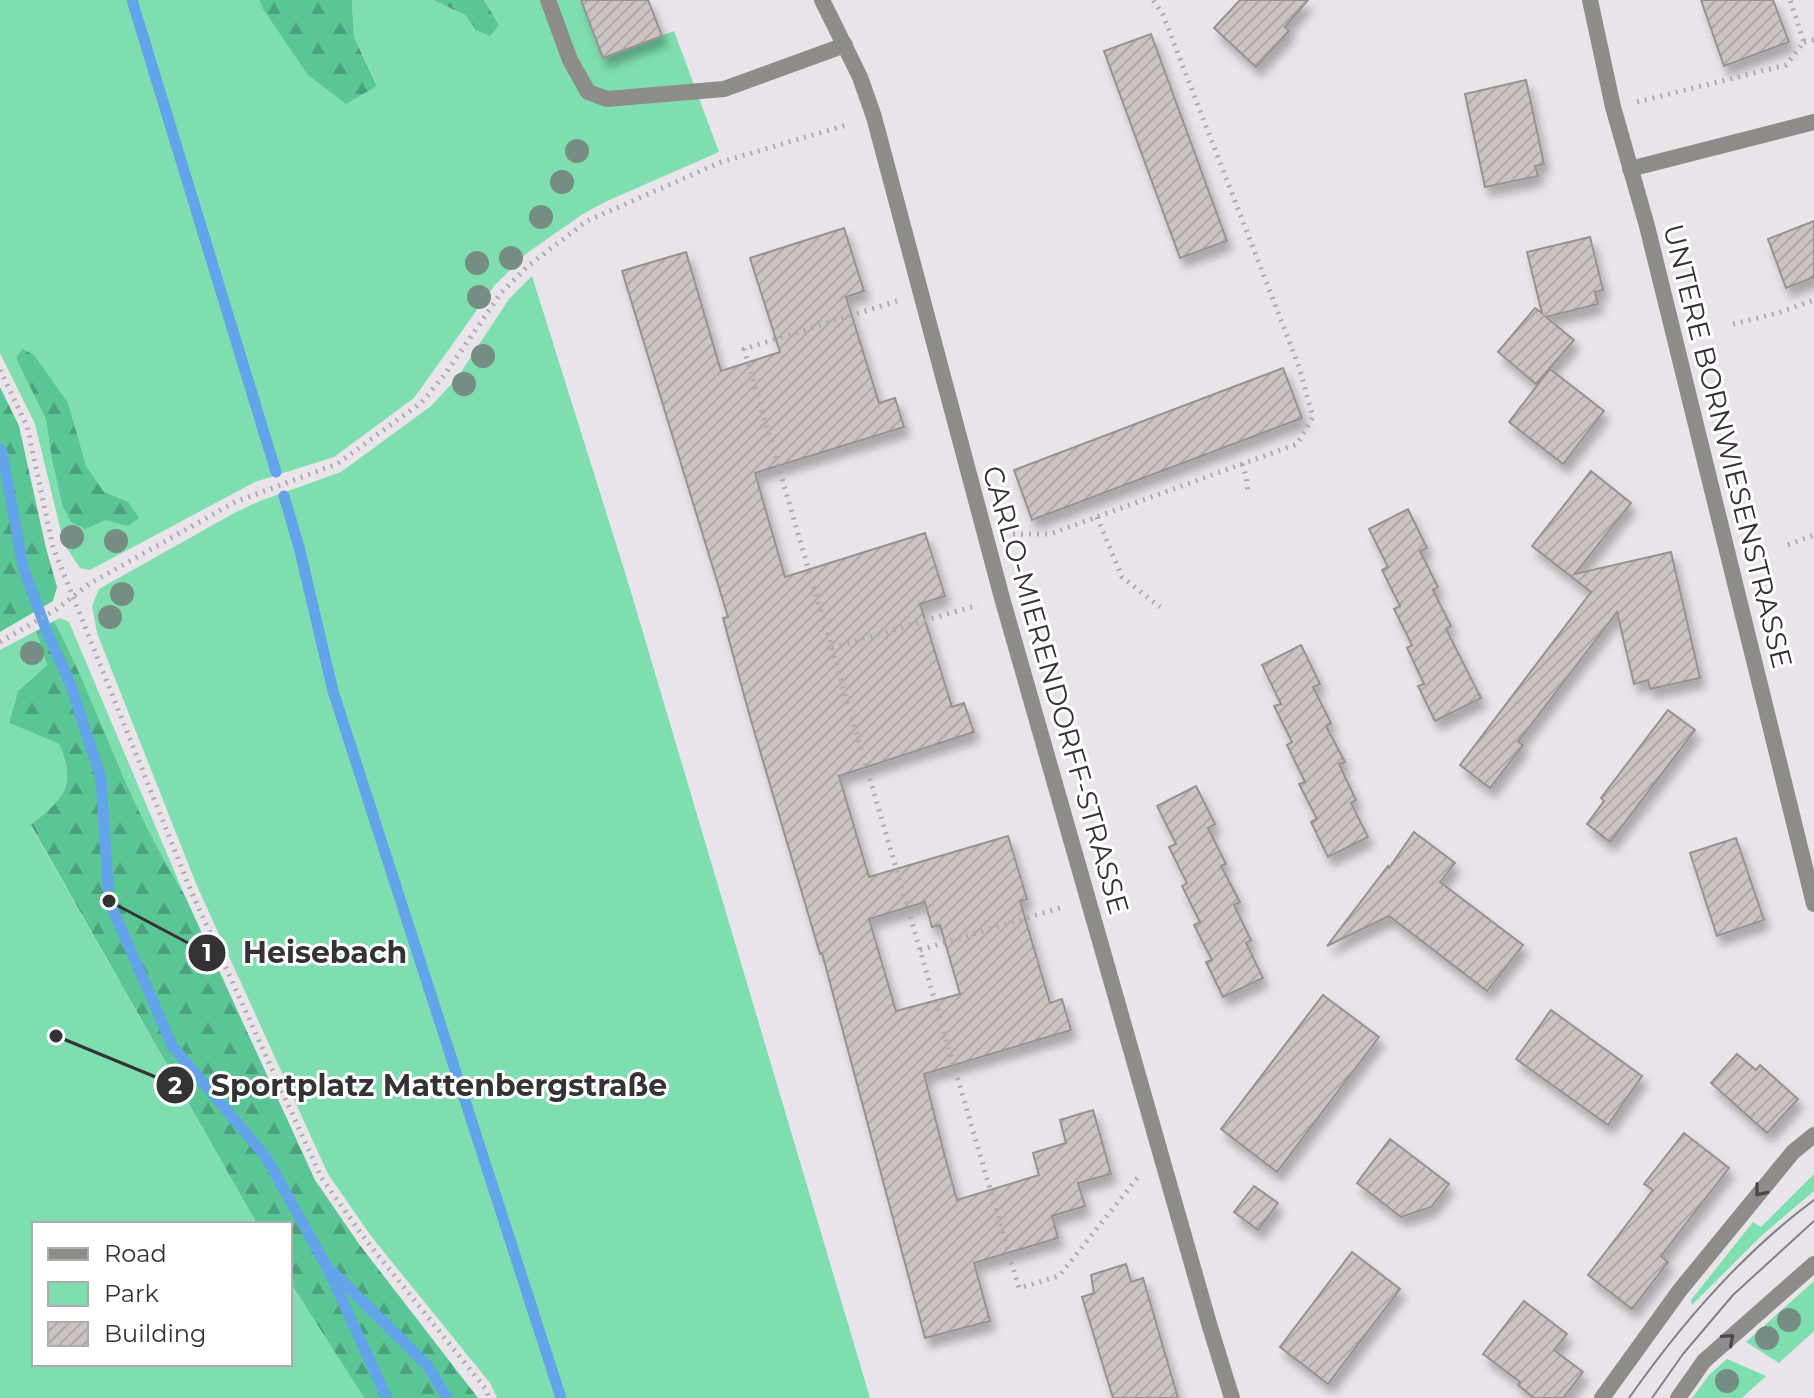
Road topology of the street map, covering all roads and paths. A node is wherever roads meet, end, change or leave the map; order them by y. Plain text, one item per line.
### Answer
1 (548, 0) edge
2 (822, 0) edge
3 (1153, 0) edge
4 (1590, 0) edge
5 (1790, 0) edge
6 (1814, 40) edge
7 (1804, 42) junction
8 (845, 45) junction
9 (1613, 107) junction
10 (874, 117) junction
11 (1814, 122) edge
12 (1630, 169) junction
13 (921, 294) junction
14 (1814, 300) edge
15 (1733, 324) dead end
16 (0, 370) edge
17 (1242, 464) junction
18 (1248, 493) dead end
19 (1097, 517) junction
20 (984, 534) junction
21 (1814, 535) edge
22 (1788, 545) dead end
23 (73, 597) junction
24 (1002, 598) junction
25 (1160, 607) dead end
26 (0, 642) edge
27 (832, 648) junction
28 (1087, 900) junction
29 (1814, 904) edge
30 (920, 950) junction
31 (1814, 1135) edge
32 (1159, 1151) junction
33 (1814, 1264) edge
34 (489, 1398) edge
35 (1232, 1398) edge
36 (1602, 1398) edge
37 (1678, 1398) edge

1 - 8 street
2 - 8 street, CARLO-MIERENDORFF-STRASSE
3 - 17 path
4 - 9 street, UNTERE BORNWIESENSTRASSE
5 - 7 path
6 - 7 path
7 - 9 path
8 - 10 street, CARLO-MIERENDORFF-STRASSE
9 - 12 street, UNTERE BORNWIESENSTRASSE
10 - 13 street, CARLO-MIERENDORFF-STRASSE
10 - 23 path
11 - 12 street
12 - 29 street, UNTERE BORNWIESENSTRASSE
13 - 20 street, CARLO-MIERENDORFF-STRASSE
13 - 27 path
14 - 15 path
16 - 23 path
17 - 18 path
17 - 19 path
19 - 20 path
19 - 25 path
20 - 24 street, CARLO-MIERENDORFF-STRASSE
21 - 22 path
23 - 26 path
23 - 34 path
24 - 27 path
24 - 28 street, CARLO-MIERENDORFF-STRASSE
27 - 30 path
28 - 30 path
28 - 32 street, CARLO-MIERENDORFF-STRASSE
30 - 32 path
31 -> 36 street
32 - 35 street, CARLO-MIERENDORFF-STRASSE
37 -> 33 street

